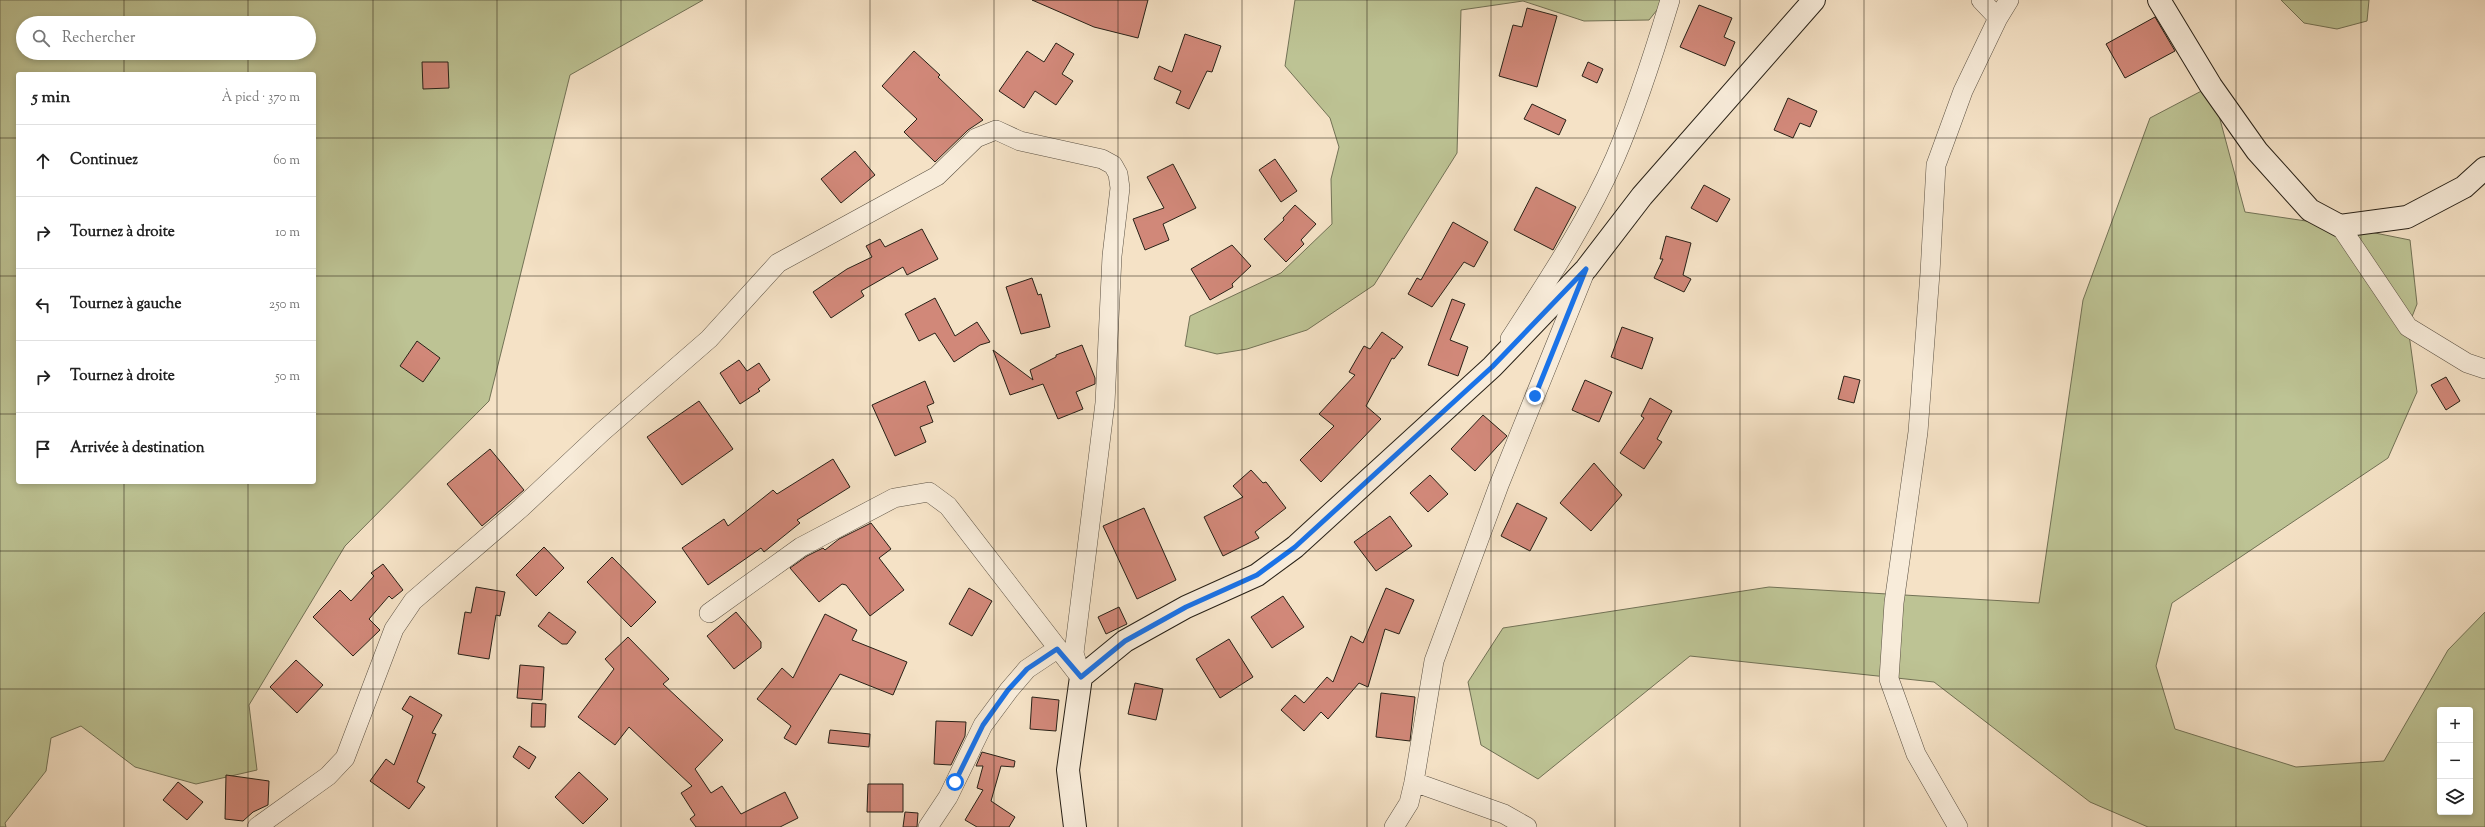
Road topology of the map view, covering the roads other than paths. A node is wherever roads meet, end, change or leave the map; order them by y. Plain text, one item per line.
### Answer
1 (1670, 0) edge
2 (1814, 0) edge
3 (1981, 0) edge
4 (2009, 0) edge
5 (2159, 0) edge
6 (1998, 18) junction
7 (2485, 168) edge
8 (2340, 226) junction
9 (1586, 269) junction
10 (1492, 367) junction
11 (2485, 368) edge
12 (709, 613) dead end
13 (1057, 649) junction
14 (1081, 677) junction
15 (1414, 782) junction
16 (257, 827) edge
17 (928, 827) edge
18 (1075, 827) edge
19 (1394, 827) edge
20 (1527, 827) edge
21 (1958, 827) edge

1 - 10 street
2 - 9 main road
3 - 6 street
4 - 6 street
5 - 8 main road
6 - 21 street
7 - 8 main road
8 - 11 street
9 - 10 main road
9 - 15 street
10 - 14 main road
12 - 13 street
13 - 14 street
13 - 17 street
14 - 16 street
14 - 18 main road
15 - 19 street
15 - 20 street

